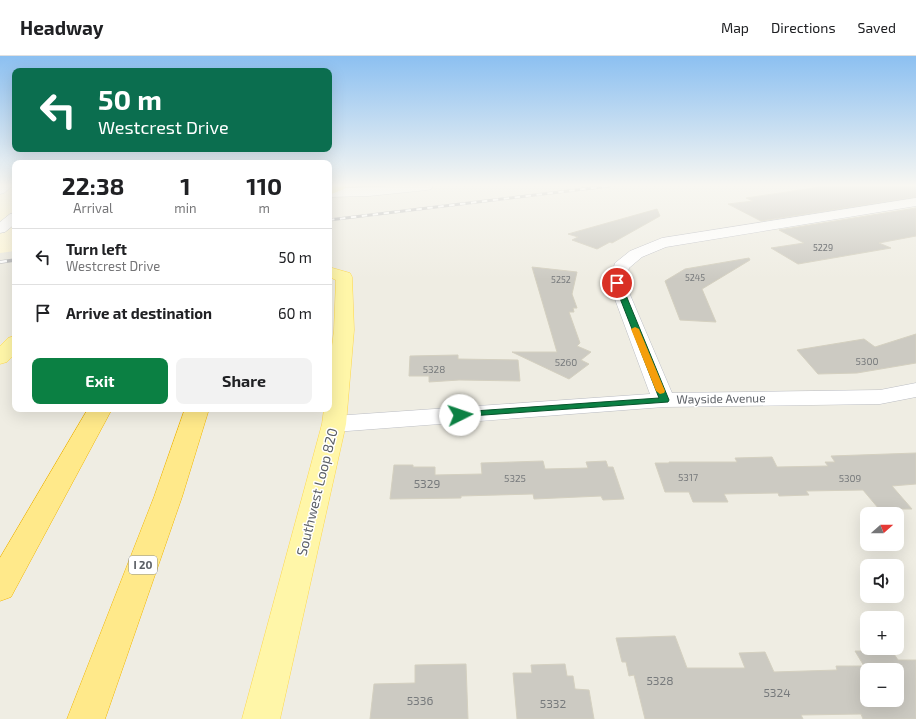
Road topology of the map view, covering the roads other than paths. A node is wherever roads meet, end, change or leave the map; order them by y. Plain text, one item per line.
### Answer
1 (823, 217) edge
2 (12, 221) edge
3 (2, 236) edge
4 (332, 273) edge
5 (12, 345) edge
6 (0, 358) edge
7 (916, 390) edge
8 (664, 400) junction
9 (98, 412) edge
10 (196, 412) edge
11 (334, 424) junction
12 (0, 587) edge
13 (86, 719) edge
14 (261, 719) edge

1 - 8 street
2 - 3 street
4 - 11 main road, Southwest Loop 820
5 - 6 main road
7 - 8 street, Wayside Avenue
8 - 11 street, Wayside Avenue
9 - 12 highway
10 - 13 highway, I 20
11 - 14 main road, Southwest Loop 820

